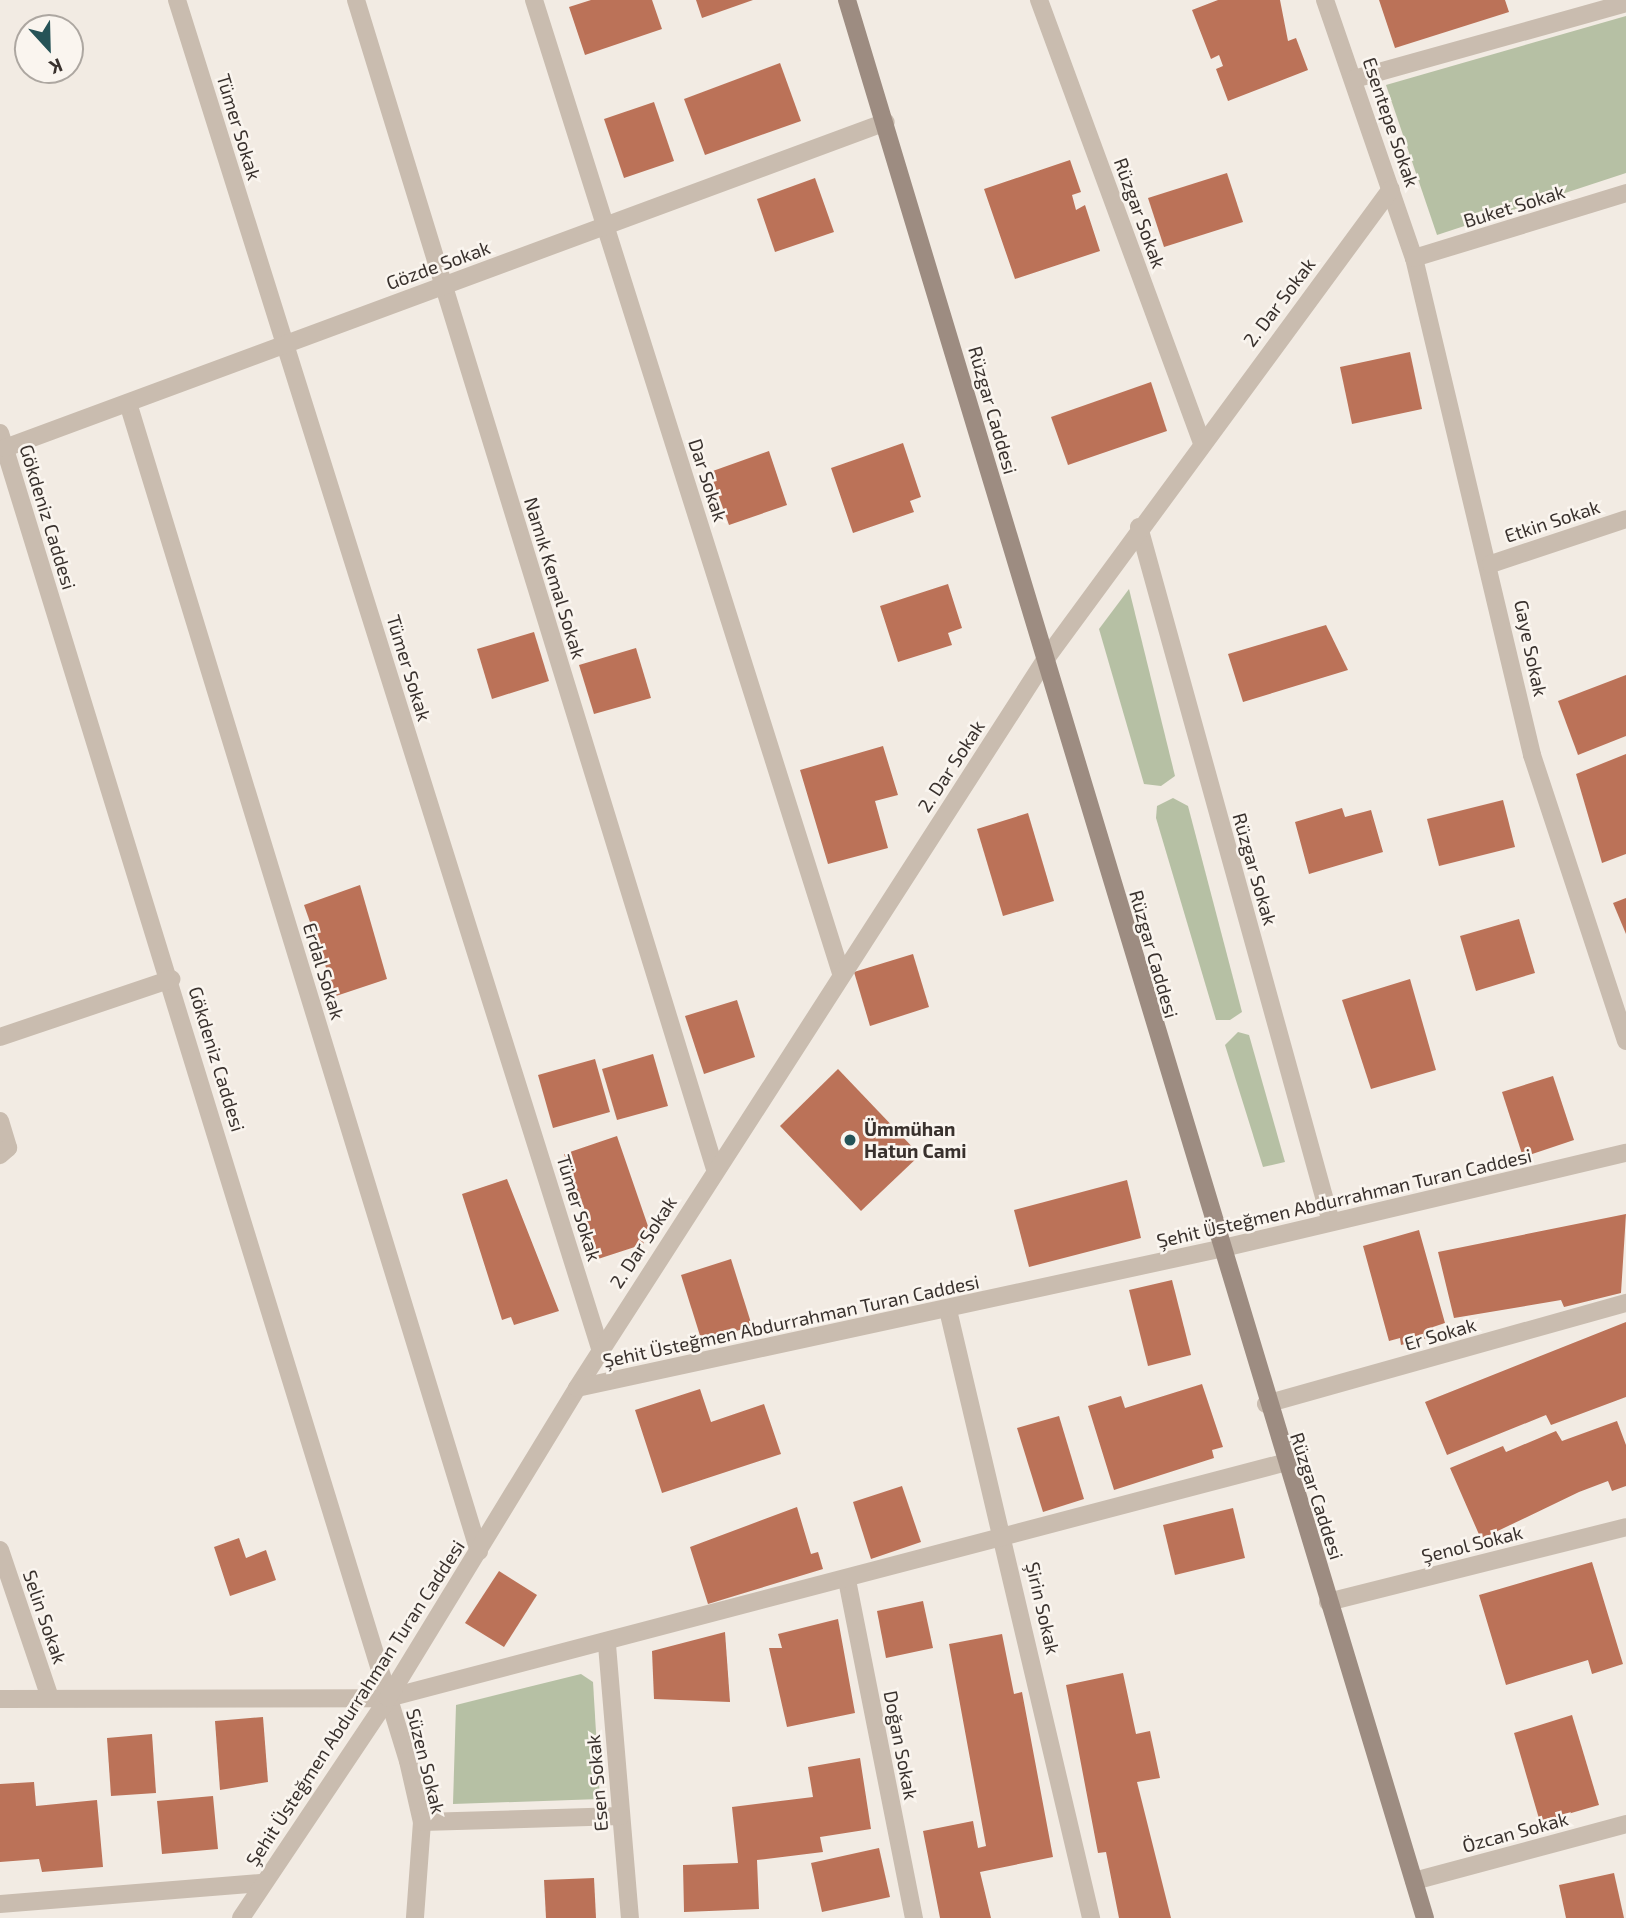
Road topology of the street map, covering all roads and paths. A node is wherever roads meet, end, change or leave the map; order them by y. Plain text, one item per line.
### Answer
1 (177, 0) edge
2 (356, 0) edge
3 (534, 0) edge
4 (847, 0) edge
5 (1039, 0) edge
6 (1325, 0) edge
7 (1626, 2) edge
8 (1354, 79) junction
9 (886, 122) junction
10 (1391, 189) junction
11 (1626, 193) edge
12 (606, 226) junction
13 (1414, 258) junction
14 (444, 286) junction
15 (285, 344) junction
16 (128, 403) junction
17 (2, 441) edge
18 (1201, 441) junction
19 (1626, 519) edge
20 (1139, 527) junction
21 (1491, 564) junction
22 (1045, 660) junction
23 (841, 973) junction
24 (171, 979) junction
25 (0, 1037) edge
26 (1626, 1041) edge
27 (0, 1121) edge
28 (1626, 1153) edge
29 (0, 1155) edge
30 (715, 1169) junction
31 (1331, 1222) junction
32 (1219, 1249) junction
33 (1626, 1303) edge
34 (948, 1310) junction
35 (600, 1348) junction
36 (577, 1388) junction
37 (1266, 1404) junction
38 (1283, 1463) junction
39 (1626, 1527) edge
40 (1006, 1538) junction
41 (0, 1550) edge
42 (479, 1552) junction
43 (847, 1580) junction
44 (1328, 1602) junction
45 (607, 1645) junction
46 (50, 1698) junction
47 (388, 1698) junction
48 (0, 1699) edge
49 (621, 1816) junction
50 (422, 1822) junction
51 (1626, 1825) edge
52 (1414, 1881) junction
53 (263, 1883) junction
54 (0, 1903) edge
55 (241, 1918) edge
56 (415, 1918) edge
57 (630, 1918) edge
58 (914, 1918) edge
59 (1091, 1918) edge
60 (1425, 1918) edge

1 - 15 street, Tümer Sokak
2 - 14 street, Namık Kemal Sokak
3 - 12 street, Dar Sokak
4 - 9 main road, Rüzgar Caddesi
5 - 18 street, Rüzgar Sokak
6 - 8 street, Esentepe Sokak
7 - 8 street
8 - 10 street, Esentepe Sokak
9 - 12 street, Gözde Sokak
9 - 22 main road, Rüzgar Caddesi
10 - 13 street, Esentepe Sokak
10 - 18 street, 2. Dar Sokak
11 - 13 street, Buket Sokak
12 - 14 street, Gözde Sokak
12 - 23 street, Dar Sokak
13 - 21 street, Gaye Sokak
14 - 15 street, Gözde Sokak
14 - 30 street, Namık Kemal Sokak
15 - 16 street, Gözde Sokak
15 - 35 street, Tümer Sokak
16 - 17 street, Gözde Sokak
16 - 42 street, Erdal Sokak
17 - 24 street, Gökdeniz Caddesi
18 - 20 street, 2. Dar Sokak
19 - 21 street, Etkin Sokak
20 - 22 street, 2. Dar Sokak
20 - 31 street, Rüzgar Sokak
21 - 26 street, Gaye Sokak
22 - 23 street, 2. Dar Sokak
22 - 32 main road, Rüzgar Caddesi
23 - 30 street, 2. Dar Sokak
24 - 25 street
24 - 47 street, Gökdeniz Caddesi
27 - 29 street
28 - 31 street, Şehit Üsteğmen Abdurrahman Turan Caddesi
30 - 35 street, 2. Dar Sokak
31 - 32 street, Şehit Üsteğmen Abdurrahman Turan Caddesi
32 - 34 street, Şehit Üsteğmen Abdurrahman Turan Caddesi
32 - 37 main road, Rüzgar Caddesi
33 - 37 street, Er Sokak
34 - 36 street, Şehit Üsteğmen Abdurrahman Turan Caddesi
34 - 40 street, Şirin Sokak
35 - 36 street, 2. Dar Sokak
36 - 42 street, Şehit Üsteğmen Abdurrahman Turan Caddesi
37 - 38 main road, Rüzgar Caddesi
38 - 40 street
38 - 44 main road, Rüzgar Caddesi
39 - 44 street, Şenol Sokak
40 - 43 street
40 - 59 street, Şirin Sokak
41 - 46 street, Selin Sokak
42 - 47 street, Şehit Üsteğmen Abdurrahman Turan Caddesi
43 - 45 street
43 - 58 street, Doğan Sokak
44 - 52 main road, Rüzgar Caddesi
45 - 47 street
45 - 49 street, Esen Sokak
46 - 47 street
46 - 48 street
47 - 50 street, Süzen Sokak
47 - 53 street, Şehit Üsteğmen Abdurrahman Turan Caddesi
49 - 50 street
49 - 57 street, Esen Sokak
50 - 56 street, Süzen Sokak
51 - 52 street, Özcan Sokak
52 - 60 main road, Rüzgar Caddesi
53 - 54 street
53 - 55 street, Şehit Üsteğmen Abdurrahman Turan Caddesi

